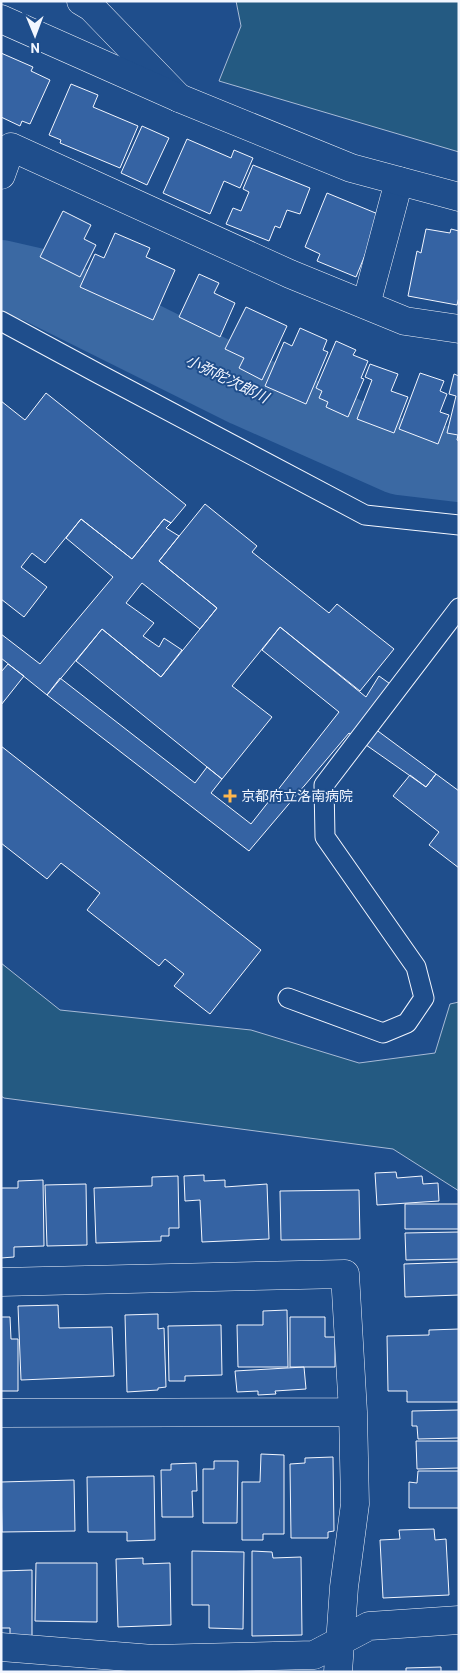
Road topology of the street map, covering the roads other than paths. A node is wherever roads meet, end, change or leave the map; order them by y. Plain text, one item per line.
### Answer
1 (81, 1) edge
2 (1, 19) edge
3 (179, 98) junction
4 (1, 175) edge
5 (399, 181) junction
6 (459, 197) edge
7 (366, 305) junction
8 (1, 321) edge
9 (459, 329) edge
10 (459, 525) edge
11 (459, 608) edge
12 (288, 998) dead end
13 (1, 1282) edge
14 (353, 1412) junction
15 (1, 1413) edge
16 (459, 1620) edge
17 (341, 1640) junction
18 (1, 1647) edge
19 (338, 1672) edge

1 - 3 street
2 - 3 street
3 - 5 street
4 - 7 street
5 - 6 street
5 - 7 street
7 - 9 street
8 - 10 lane
11 - 12 lane
13 - 14 street
14 - 15 street
14 - 17 street
16 - 17 street
17 - 18 street
17 - 19 street

